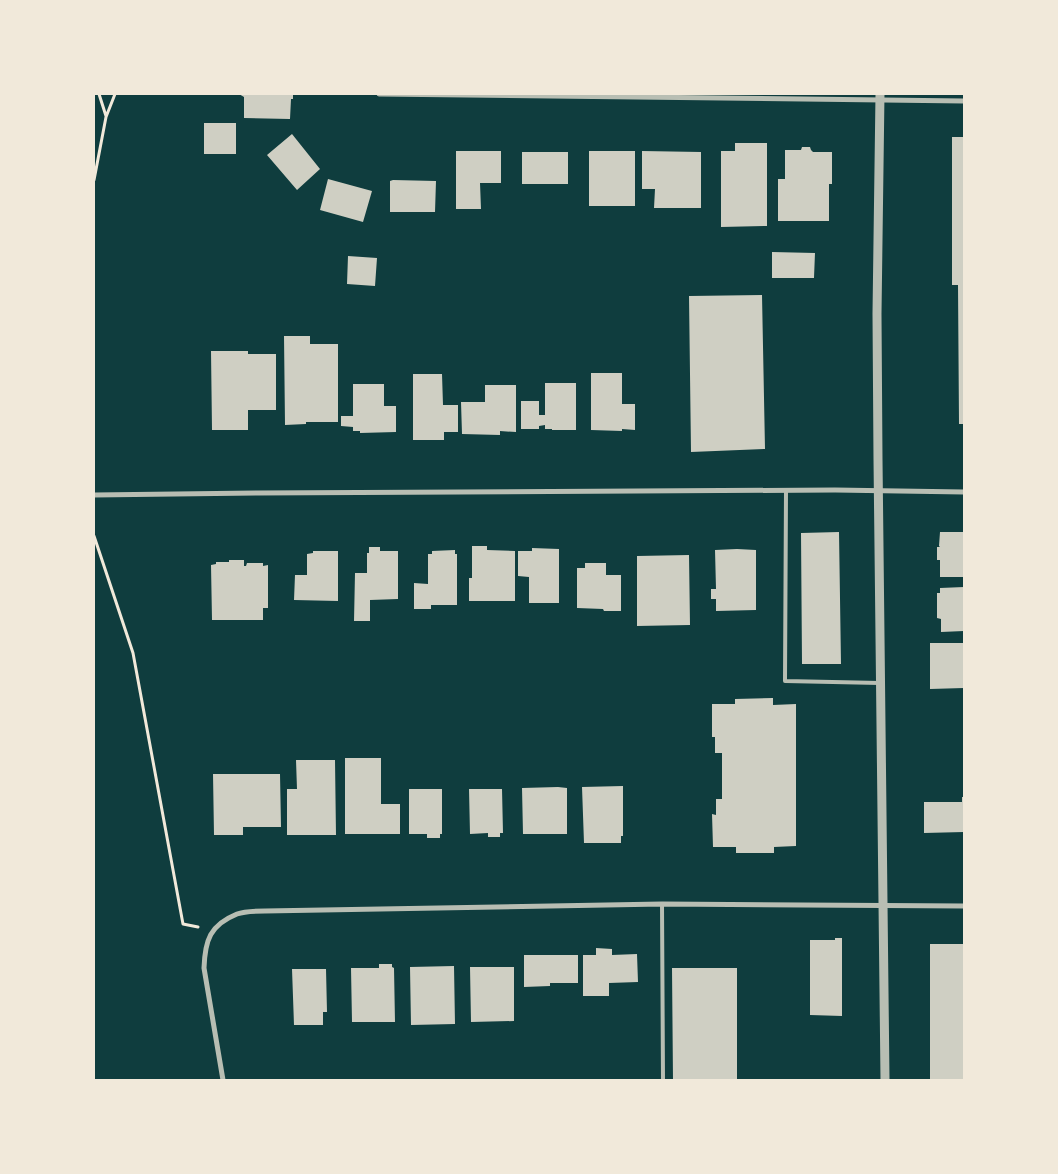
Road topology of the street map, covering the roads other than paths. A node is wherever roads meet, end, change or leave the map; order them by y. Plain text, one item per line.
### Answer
1 (379, 94) edge
2 (880, 97) edge
3 (964, 101) edge
4 (878, 490) junction
5 (786, 491) junction
6 (964, 492) edge
7 (94, 495) edge
8 (880, 683) junction
9 (662, 904) junction
10 (882, 904) junction
11 (964, 906) edge
12 (223, 1080) edge
13 (663, 1080) edge
14 (885, 1080) edge

1 - 2 street
2 - 3 street
2 - 4 street
4 - 5 street
4 - 6 street
4 - 8 street
5 - 7 street
5 - 8 lane
8 - 10 street
9 - 10 street
9 - 12 street
9 - 13 lane
10 - 11 street
10 - 14 street

